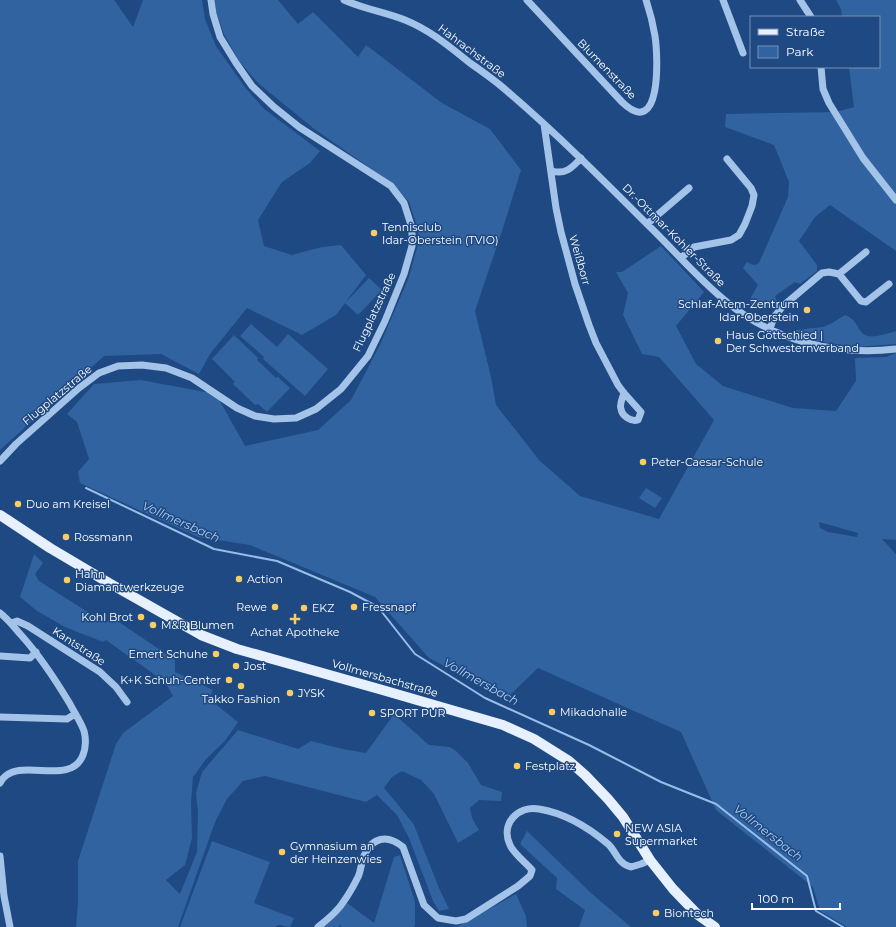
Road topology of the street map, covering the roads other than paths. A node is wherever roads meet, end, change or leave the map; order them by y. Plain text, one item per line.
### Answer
1 (211, 0) edge
2 (344, 0) edge
3 (527, 0) edge
4 (646, 0) edge
5 (724, 0) edge
6 (800, 0) edge
7 (810, 16) edge
8 (743, 53) dead end
9 (821, 68) edge
10 (544, 124) junction
11 (561, 139) junction
12 (570, 148) joint
13 (548, 149) junction
14 (581, 158) junction
15 (727, 159) dead end
16 (552, 171) junction
17 (690, 188) dead end
18 (896, 200) edge
19 (647, 224) junction
20 (866, 252) dead end
21 (681, 258) junction
22 (839, 274) junction
23 (889, 284) dead end
24 (770, 329) junction
25 (896, 349) edge
26 (624, 393) dead end
27 (0, 461) edge
28 (0, 515) edge
29 (0, 613) edge
30 (11, 623) junction
31 (36, 652) junction
32 (0, 656) edge
33 (127, 702) dead end
34 (75, 714) junction
35 (0, 717) edge
36 (0, 783) edge
37 (0, 856) edge
38 (650, 860) junction
39 (10, 927) edge
40 (318, 927) edge
41 (715, 927) edge

1 - 27 street, Flugplatzstraße
2 - 10 street, Hahrachstraße
3 - 4 street, Blumenstraße
5 - 8 street
6 - 7 street
9 - 18 street
10 - 11 street, Hahrachstraße
10 - 13 street, Weißborr
11 - 12 street, Hahrachstraße
11 - 13 street
12 - 14 street, Dr.-Ottmar-Kohler-Straße
13 - 16 street, Weißborr
14 - 16 street
14 - 19 street, Dr.-Ottmar-Kohler-Straße
15 - 21 street
16 - 26 street, Weißborr
17 - 19 street
19 - 21 street, Dr.-Ottmar-Kohler-Straße
20 - 22 street
21 - 24 street, Dr.-Ottmar-Kohler-Straße
22 - 23 street
22 - 24 street
24 - 25 street, Dr.-Ottmar-Kohler-Straße
28 - 38 main road, Vollmersbachstraße
29 - 30 street
30 - 31 street
30 - 33 street, Kantstraße
31 - 32 street
31 - 34 street
34 - 35 street
34 - 36 street
37 - 39 street
38 - 40 street
38 - 41 main road, Vollmersbachstraße

